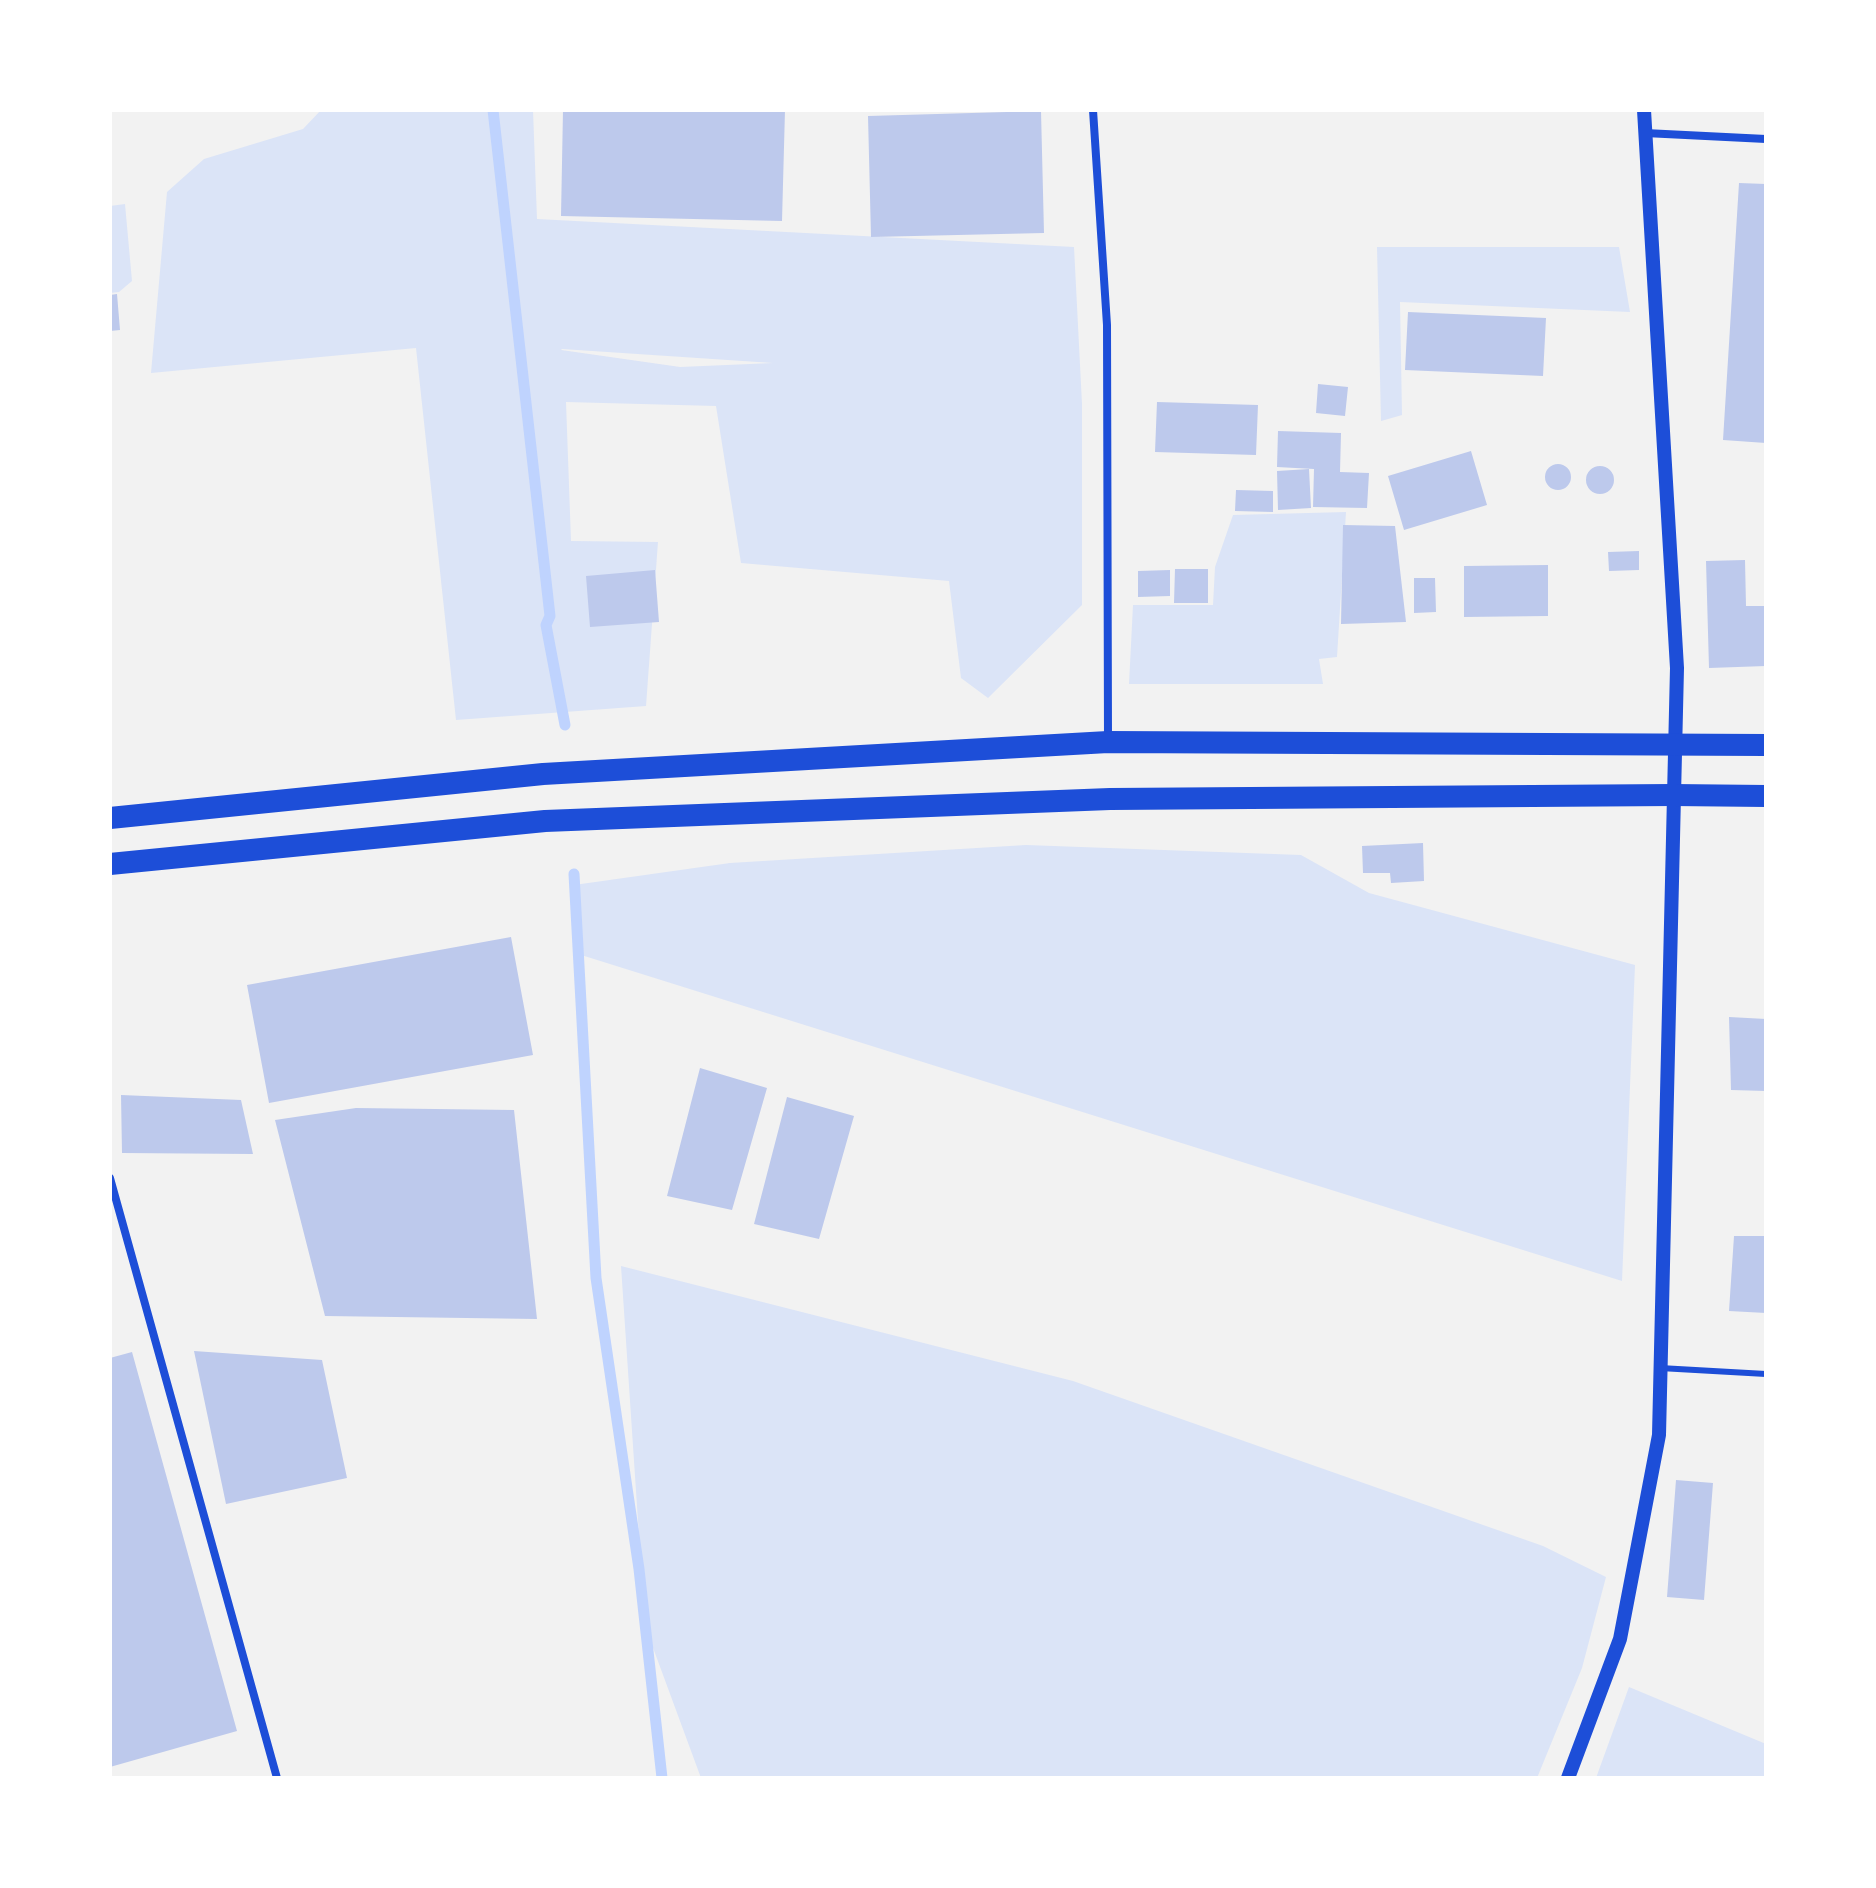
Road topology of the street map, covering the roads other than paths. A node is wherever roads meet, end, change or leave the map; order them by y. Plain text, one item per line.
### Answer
1 (1093, 110) edge
2 (1644, 110) edge
3 (1645, 133) junction
4 (1766, 139) edge
5 (1108, 742) junction
6 (1674, 743) junction
7 (1766, 745) edge
8 (1673, 795) junction
9 (1766, 796) edge
10 (110, 818) edge
11 (110, 864) edge
12 (110, 1178) edge
13 (1660, 1368) junction
14 (1766, 1374) edge
15 (277, 1778) edge
16 (1568, 1778) edge

1 - 5 street
2 - 3 street
3 - 4 street
3 - 6 street
5 - 6 highway
5 - 10 highway
6 - 7 highway
6 - 8 street
8 - 9 highway
8 - 11 highway
8 - 13 street
12 - 15 street
13 - 14 lane
13 - 16 street

